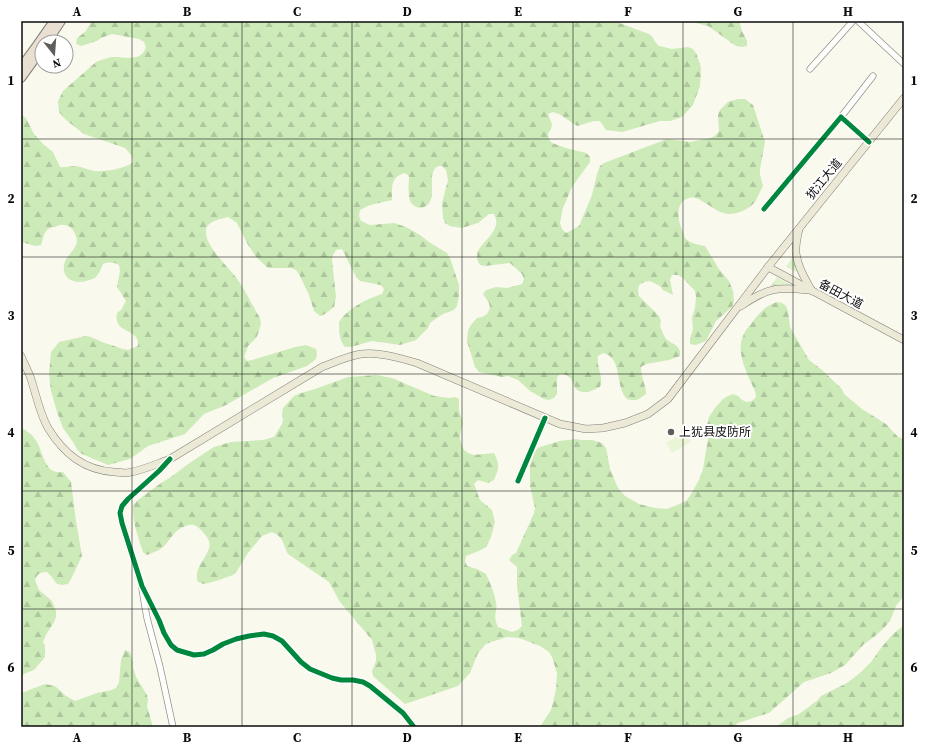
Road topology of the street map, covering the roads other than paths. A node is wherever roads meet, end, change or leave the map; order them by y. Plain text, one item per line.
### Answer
1 (54, 21) edge
2 (61, 21) edge
3 (853, 21) edge
4 (858, 21) edge
5 (52, 34) edge
6 (34, 60) edge
7 (904, 64) edge
8 (21, 67) edge
9 (810, 69) dead end
10 (873, 76) dead end
11 (21, 78) edge
12 (904, 97) edge
13 (841, 117) junction
14 (869, 142) junction
15 (764, 209) dead end
16 (799, 229) junction
17 (768, 267) junction
18 (812, 291) junction
19 (736, 309) junction
20 (904, 340) edge
21 (21, 356) edge
22 (545, 418) junction
23 (170, 459) junction
24 (518, 481) dead end
25 (142, 586) junction
26 (173, 727) edge
27 (414, 727) edge

1 - 8 highway
2 - 5 highway
3 - 9 street
4 - 7 street
6 - 11 highway
10 - 13 street
12 - 14 main road, 犹江大道
13 - 14 street
13 - 15 street
14 - 16 main road, 犹江大道
16 - 17 main road, 犹江大道
16 - 18 main road
17 - 18 main road, 备田大道
17 - 19 main road, 犹江大道
18 - 19 main road
18 - 20 main road, 备田大道
19 - 22 main road, 犹江大道
21 - 23 main road, 犹江大道
22 - 23 main road, 犹江大道
22 - 24 street
23 - 25 street
25 - 26 street
25 - 27 street

